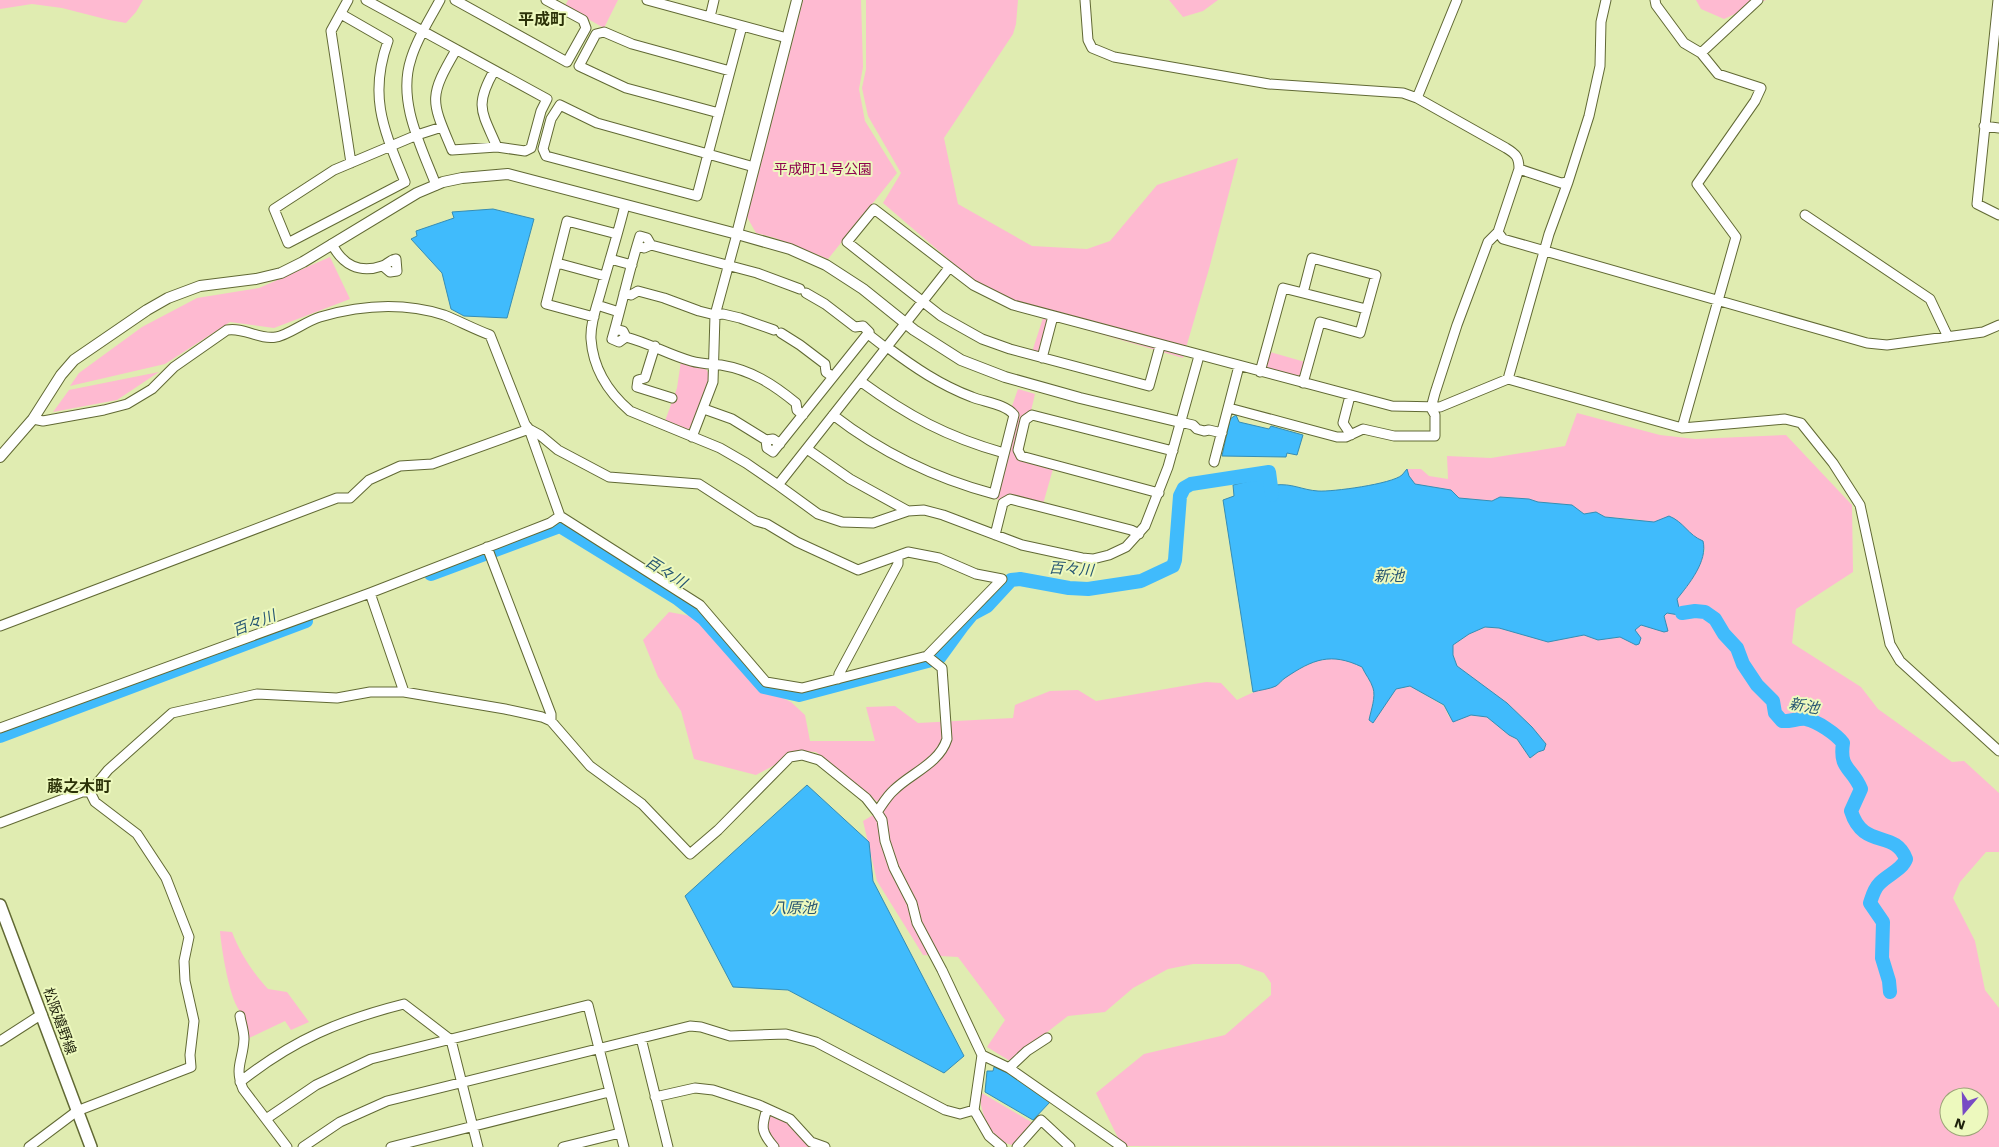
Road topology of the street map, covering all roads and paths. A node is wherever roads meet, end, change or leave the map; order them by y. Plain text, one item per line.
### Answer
1 (348, 0) edge
2 (366, 0) edge
3 (440, 0) edge
4 (455, 0) edge
5 (546, 0) edge
6 (647, 0) edge
7 (714, 0) edge
8 (797, 0) edge
9 (1085, 0) edge
10 (1457, 0) edge
11 (1606, 0) edge
12 (1656, 0) edge
13 (1758, 0) edge
14 (1998, 0) edge
15 (341, 14) junction
16 (710, 17) junction
17 (742, 26) junction
18 (423, 32) junction
19 (787, 38) junction
20 (456, 50) junction
21 (1701, 53) junction
22 (494, 71) junction
23 (730, 71) junction
24 (1417, 98) junction
25 (719, 113) junction
26 (1984, 126) junction
27 (442, 127) junction
28 (1999, 128) edge
29 (417, 135) junction
30 (391, 147) junction
31 (497, 147) junction
32 (708, 154) junction
33 (351, 163) junction
34 (754, 166) junction
35 (1519, 169) junction
36 (1568, 182) junction
37 (436, 185) junction
38 (625, 205) junction
39 (1805, 215) dead end
40 (1999, 215) edge
41 (1498, 232) junction
42 (617, 234) junction
43 (737, 234) junction
44 (332, 244) junction
45 (1544, 251) junction
46 (610, 259) junction
47 (557, 263) junction
48 (632, 265) junction
49 (728, 265) junction
50 (383, 266) dead end
51 (949, 268) junction
52 (605, 276) junction
53 (627, 283) junction
54 (638, 291) junction
55 (624, 293) junction
56 (1302, 293) junction
57 (1718, 300) junction
58 (923, 302) junction
59 (598, 306) junction
60 (1366, 309) junction
61 (619, 312) junction
62 (715, 315) junction
63 (1053, 316) junction
64 (594, 317) junction
65 (906, 324) junction
66 (1999, 325) edge
67 (865, 337) junction
68 (1948, 337) junction
69 (655, 346) junction
70 (1160, 346) junction
71 (887, 348) junction
72 (1199, 356) junction
73 (1042, 358) junction
74 (713, 364) junction
75 (825, 364) junction
76 (1239, 366) junction
77 (839, 369) junction
78 (1260, 372) junction
79 (833, 377) junction
80 (1508, 379) junction
81 (860, 381) junction
82 (1303, 384) junction
83 (1350, 396) junction
84 (672, 398) dead end
85 (796, 403) junction
86 (810, 407) junction
87 (1229, 408) junction
88 (1432, 408) junction
89 (704, 409) junction
90 (803, 415) junction
91 (833, 415) junction
92 (33, 419) junction
93 (1180, 422) junction
94 (1682, 428) junction
95 (528, 429) junction
96 (1222, 433) junction
97 (1351, 435) junction
98 (692, 437) junction
99 (807, 449) junction
100 (1173, 451) junction
101 (1004, 453) junction
102 (0, 457) edge
103 (1214, 462) dead end
104 (778, 485) junction
105 (1159, 493) junction
106 (908, 511) junction
107 (560, 516) junction
108 (1139, 534) junction
109 (995, 535) junction
110 (487, 547) junction
111 (898, 558) junction
112 (370, 593) junction
113 (0, 626) edge
114 (927, 656) junction
115 (838, 679) junction
116 (404, 692) junction
117 (551, 721) junction
118 (0, 728) edge
119 (1999, 751) edge
120 (90, 792) junction
121 (876, 812) junction
122 (0, 823) edge
123 (1, 909) edge
124 (42, 1014) junction
125 (240, 1016) dead end
126 (641, 1038) junction
127 (1047, 1038) dead end
128 (451, 1040) junction
129 (0, 1041) edge
130 (599, 1048) junction
131 (982, 1055) junction
132 (1010, 1068) junction
133 (240, 1082) junction
134 (462, 1082) junction
135 (609, 1092) junction
136 (655, 1097) junction
137 (767, 1109) junction
138 (974, 1110) junction
139 (77, 1111) junction
140 (266, 1119) junction
141 (473, 1125) junction
142 (620, 1133) junction
143 (29, 1147) edge
144 (91, 1147) edge
145 (287, 1147) edge
146 (303, 1147) edge
147 (391, 1147) edge
148 (478, 1147) edge
149 (563, 1147) edge
150 (624, 1147) edge
151 (668, 1147) edge
152 (774, 1147) edge
153 (825, 1147) edge
154 (1002, 1147) edge
155 (1016, 1147) edge
156 (1070, 1147) edge
157 (1122, 1147) edge

1 - 15 street
2 - 18 street
3 - 18 street
4 - 5 street
6 - 16 street
7 - 16 street
8 - 19 street
9 - 24 street
10 - 24 street
11 - 36 street
12 - 21 street
13 - 21 street
14 - 26 street
15 - 30 street
15 - 33 street
16 - 17 street
17 - 19 street
17 - 23 street
18 - 20 street
18 - 29 street
19 - 34 street
20 - 22 street
20 - 27 street
21 - 57 street
22 - 31 street
22 - 31 street
23 - 25 street
23 - 25 street
24 - 35 street
25 - 32 street
26 - 28 street
26 - 40 street
27 - 29 street
27 - 31 street
29 - 30 street
29 - 37 street
30 - 33 street
30 - 33 street
32 - 32 street
32 - 34 street
34 - 43 street
35 - 36 street
35 - 41 street
36 - 45 street
37 - 38 street
37 - 44 street
38 - 42 street
38 - 43 street
39 - 68 street
41 - 45 street
41 - 88 street
42 - 46 street
42 - 47 street
43 - 49 street
43 - 65 street
44 - 50 street
44 - 92 street
45 - 57 street
45 - 80 street
46 - 48 street
46 - 52 street
47 - 52 street
47 - 64 street
48 - 49 street
48 - 53 street
49 - 62 street
49 - 67 street
51 - 58 street
51 - 58 street
51 - 63 street
52 - 59 street
53 - 54 street
53 - 55 street
54 - 55 street
54 - 62 street
55 - 61 street
56 - 60 street
56 - 60 street
56 - 78 street
57 - 68 street
57 - 94 street
58 - 65 street
58 - 73 street
59 - 61 street
59 - 64 street
60 - 82 street
61 - 69 street
62 - 74 street
62 - 75 street
63 - 70 street
63 - 73 street
64 - 98 street
65 - 71 street
65 - 93 street
66 - 68 street
67 - 71 street
67 - 77 street
69 - 74 street
69 - 84 street
70 - 72 street
70 - 73 street
71 - 81 street
71 - 101 street
72 - 76 street
72 - 93 street
74 - 85 street
74 - 89 street
75 - 77 street
75 - 79 street
76 - 78 street
76 - 87 street
77 - 79 street
78 - 82 street
79 - 86 street
80 - 88 street
80 - 94 street
81 - 91 street
81 - 101 street
82 - 83 street
83 - 88 street
83 - 97 street
85 - 86 street
85 - 90 street
86 - 90 street
87 - 96 street
87 - 97 street
88 - 97 street
89 - 90 street
89 - 98 street
91 - 99 street
91 - 101 street
92 - 95 street
92 - 102 street
93 - 96 street
93 - 100 street
94 - 119 street
95 - 107 street
95 - 111 street
95 - 113 street
96 - 103 street
98 - 104 street
99 - 104 street
99 - 106 street
100 - 105 street
100 - 105 street
104 - 106 street
105 - 108 street
106 - 109 street
107 - 110 street
107 - 115 street
108 - 109 street
108 - 109 street
110 - 112 street
110 - 117 street
111 - 114 street
111 - 115 street
112 - 116 street
112 - 118 street
114 - 115 street
114 - 121 street
116 - 117 street
116 - 120 street
117 - 121 street
120 - 122 street
120 - 139 street
121 - 131 street
123 - 124 main road, 松阪嬉野線
124 - 129 street
124 - 139 main road, 松阪嬉野線
125 - 133 street
126 - 130 street
126 - 136 street
126 - 138 street
127 - 132 street
128 - 130 street
128 - 133 street
128 - 134 street
128 - 140 street
130 - 134 street
130 - 135 street
131 - 132 street
131 - 138 street
132 - 157 street
133 - 140 street
134 - 141 street
134 - 146 street
135 - 141 street
135 - 142 street
136 - 137 street
136 - 151 street
137 - 152 street
137 - 153 street
138 - 154 street
139 - 143 street
139 - 144 main road, 松阪嬉野線
140 - 145 street
141 - 147 street
141 - 148 street
142 - 149 street
142 - 150 street
155 - 156 street

